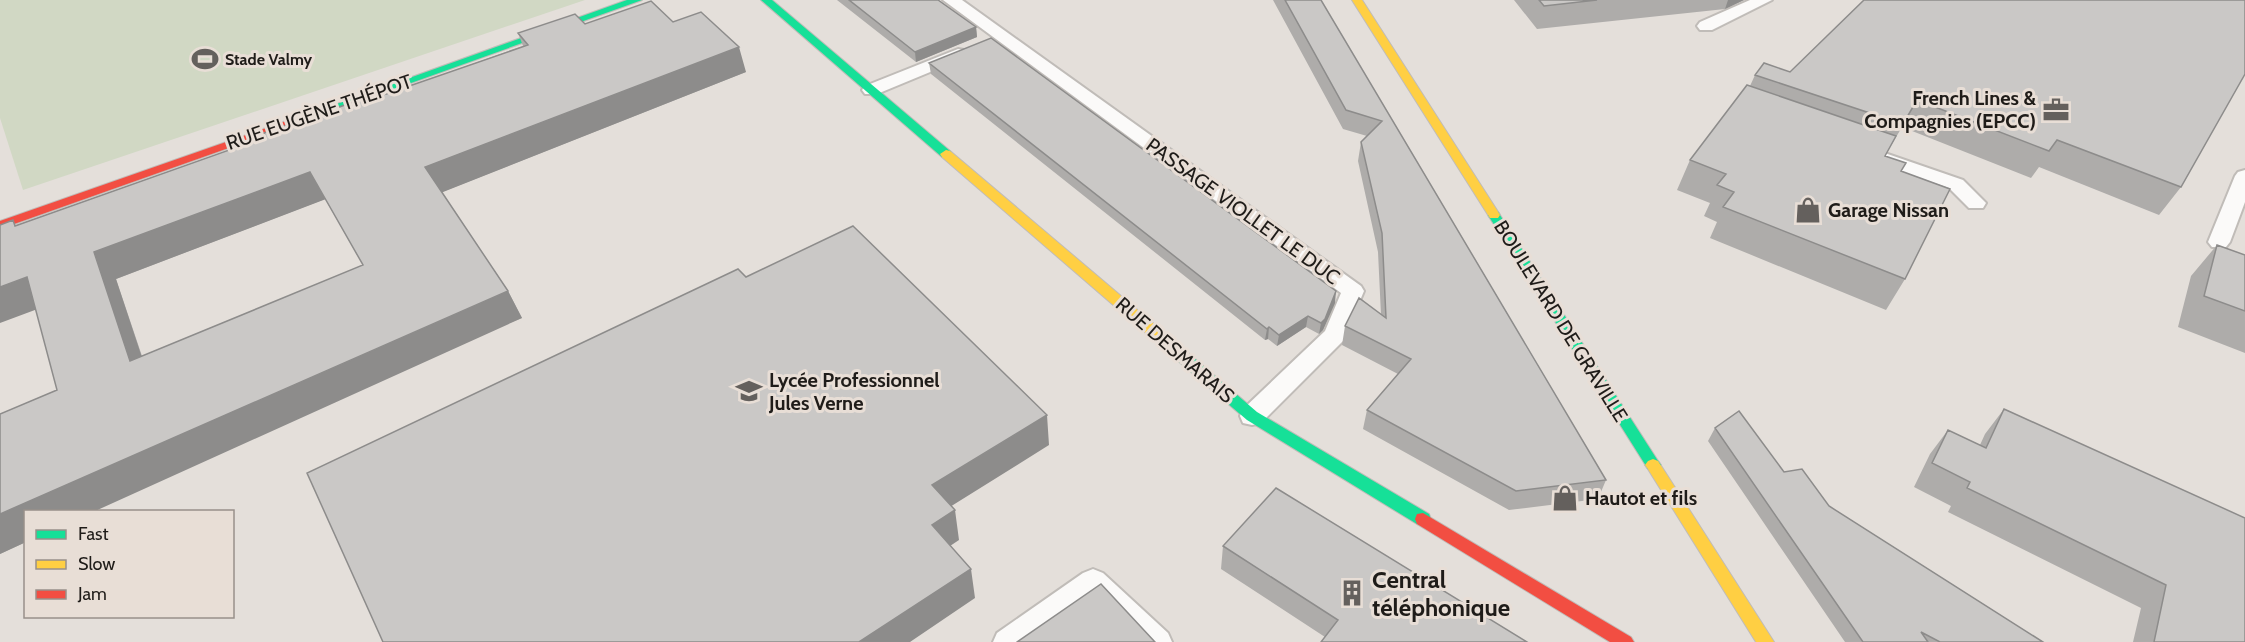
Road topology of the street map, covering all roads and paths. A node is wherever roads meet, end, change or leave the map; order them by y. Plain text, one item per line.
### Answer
1 (637, 0) edge
2 (766, 0) edge
3 (951, 0) edge
4 (1357, 0) edge
5 (1764, 0) edge
6 (1706, 26) dead end
7 (1001, 36) junction
8 (871, 90) junction
9 (1858, 150) edge
10 (2245, 176) edge
11 (1976, 203) dead end
12 (0, 225) edge
13 (2219, 242) dead end
14 (1252, 416) junction
15 (1007, 642) edge
16 (1158, 642) edge
17 (1626, 642) edge
18 (1765, 642) edge

1 - 12 street, RUE EUGÈNE THÉPOT
2 - 8 street, RUE DESMARAIS
3 - 7 lane, PASSAGE VIOLLET LE DUC
4 - 18 street, BOULEVARD DE GRAVILLE
5 - 6 lane
7 - 8 lane
7 - 14 lane, PASSAGE VIOLLET LE DUC
8 - 14 street, RUE DESMARAIS
9 - 11 lane
10 - 13 lane
14 - 17 street, RUE DESMARAIS
15 - 16 lane

